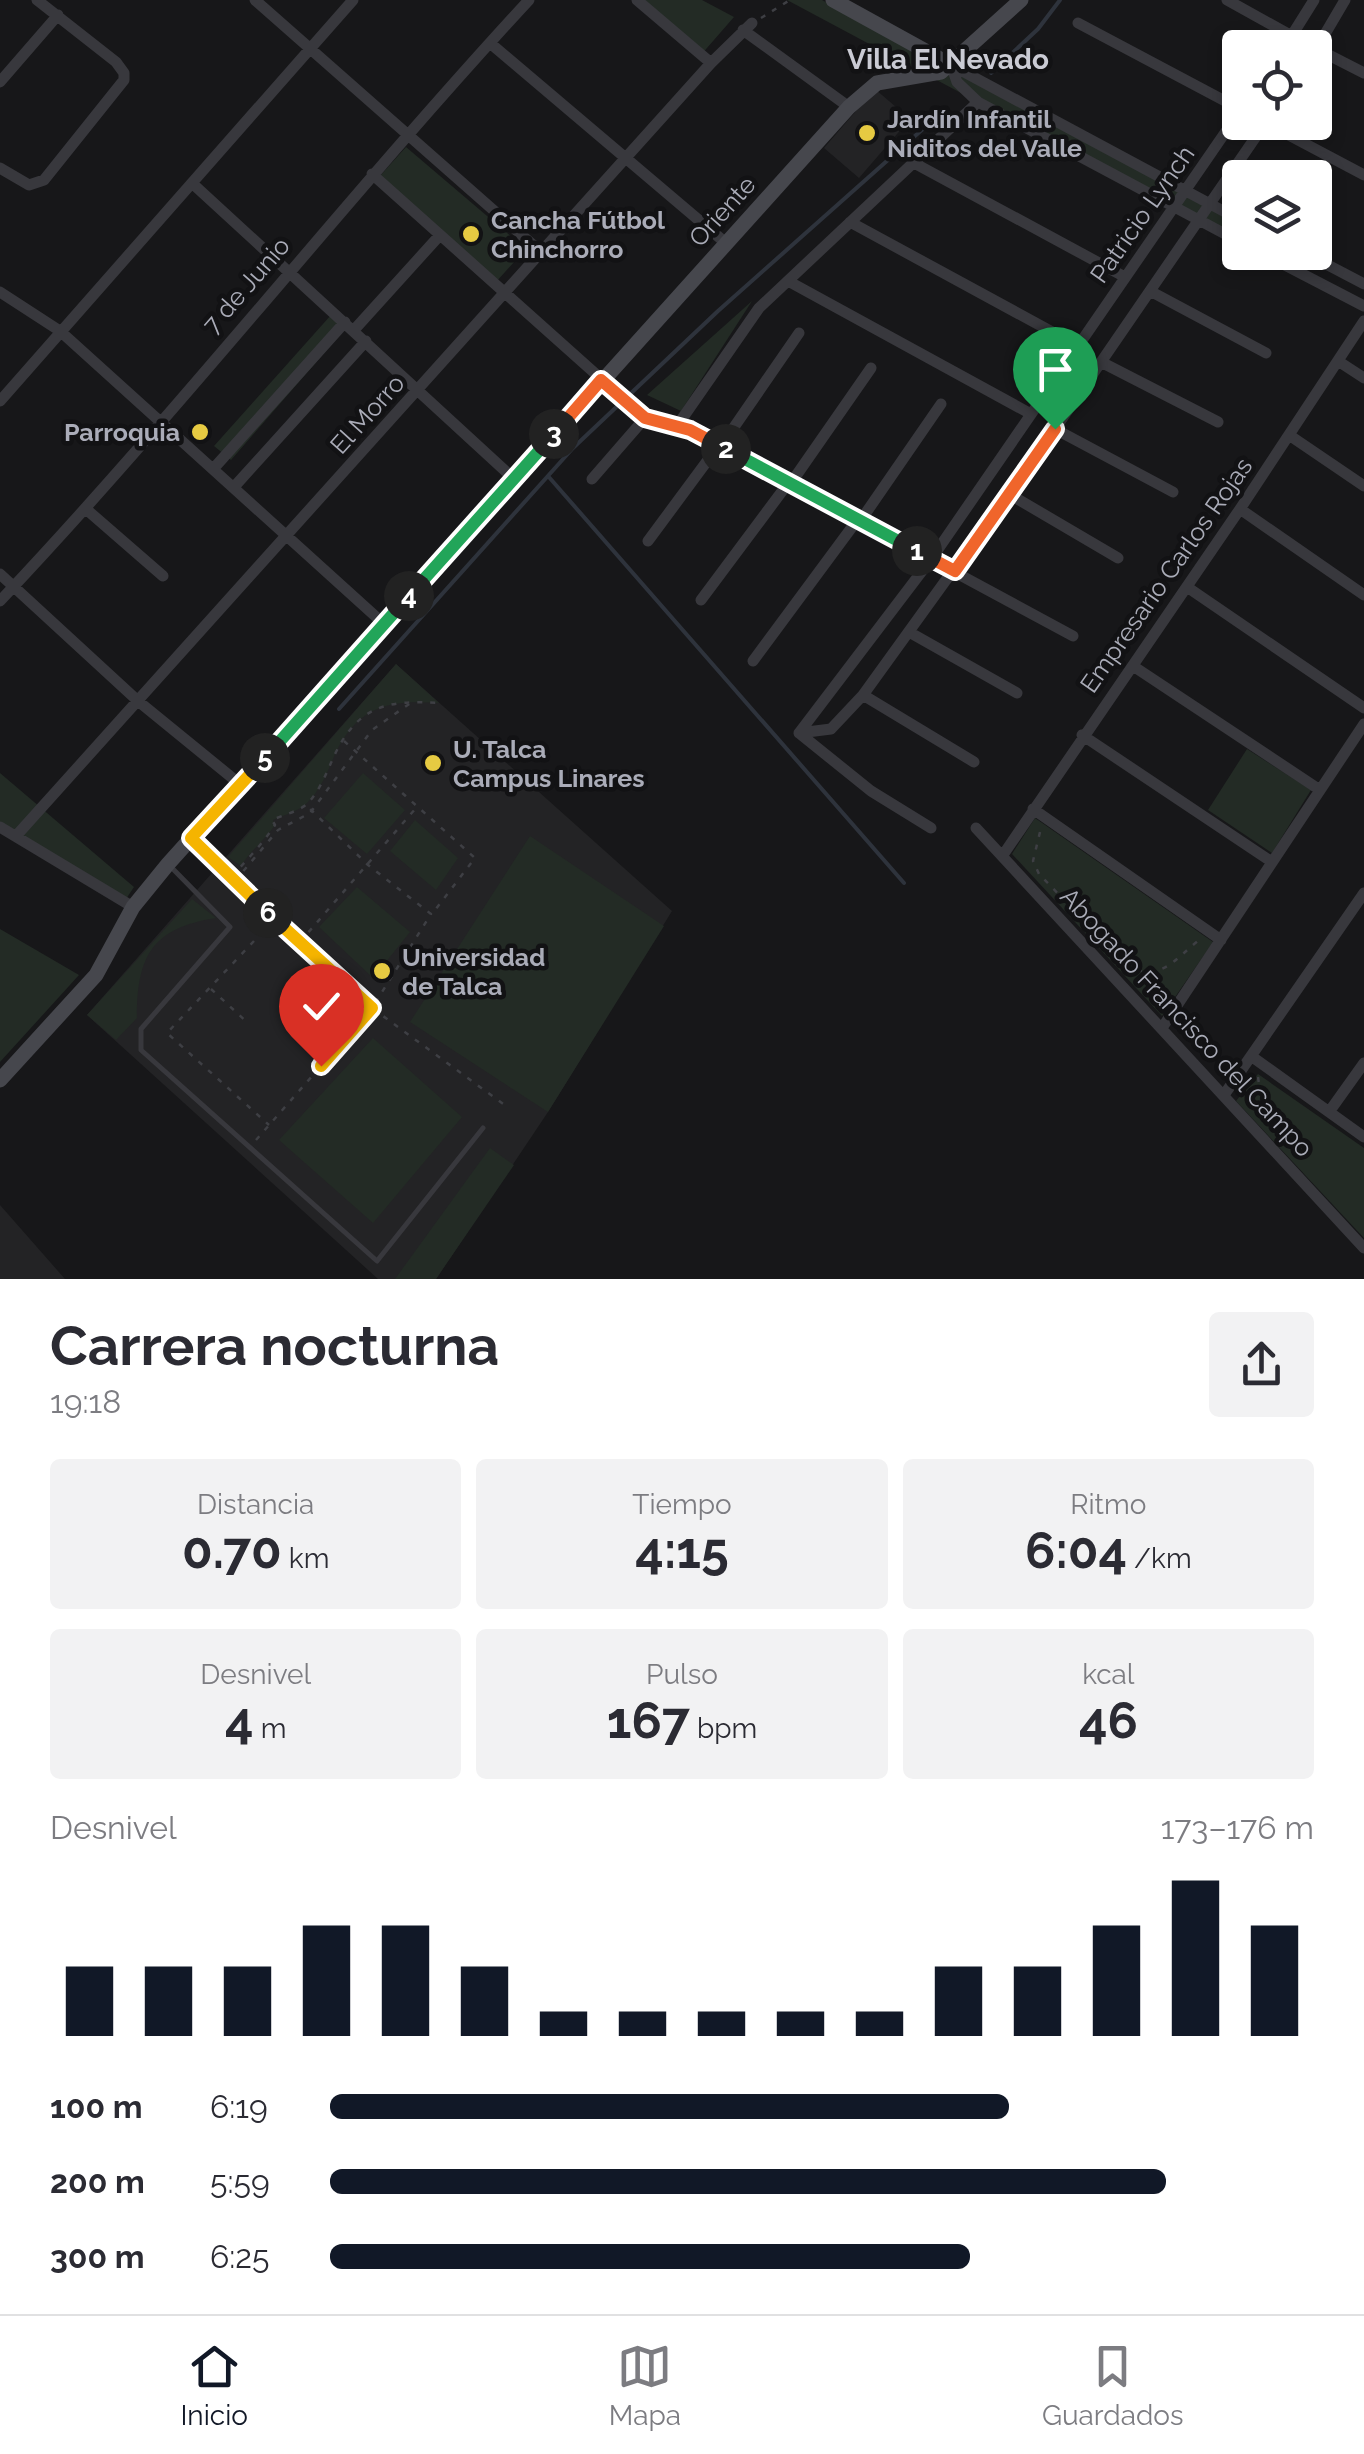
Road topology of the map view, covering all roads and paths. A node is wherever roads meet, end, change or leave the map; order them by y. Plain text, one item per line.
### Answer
1 (37, 0) edge
2 (254, 0) edge
3 (353, 0) edge
4 (529, 0) edge
5 (637, 0) edge
6 (790, 0) edge
7 (833, 0) edge
8 (1021, 0) edge
9 (1226, 0) edge
10 (1314, 0) edge
11 (1345, 0) edge
12 (58, 15) junction
13 (1078, 24) dead end
14 (748, 26) junction
15 (1281, 30) edge
16 (1296, 30) edge
17 (1328, 30) edge
18 (490, 43) junction
19 (309, 50) junction
20 (1332, 58) edge
21 (712, 63) junction
22 (951, 65) junction
23 (1364, 73) edge
24 (0, 82) edge
25 (1222, 100) edge
26 (978, 102) junction
27 (849, 107) junction
28 (407, 136) junction
29 (1222, 137) edge
30 (1254, 140) edge
31 (1298, 140) edge
32 (624, 159) junction
33 (914, 163) junction
34 (0, 168) edge
35 (372, 174) junction
36 (1364, 175) edge
37 (194, 184) junction
38 (1185, 191) junction
39 (1210, 204) junction
40 (1174, 208) junction
41 (1222, 210) edge
42 (1198, 221) junction
43 (850, 222) junction
44 (1222, 233) edge
45 (440, 234) junction
46 (727, 244) junction
47 (542, 253) junction
48 (1332, 267) edge
49 (288, 270) junction
50 (1295, 270) edge
51 (1126, 277) junction
52 (788, 281) junction
53 (1364, 284) edge
54 (1150, 291) junction
55 (0, 292) edge
56 (506, 294) junction
57 (1364, 306) edge
58 (1364, 321) edge
59 (349, 326) junction
60 (60, 332) junction
61 (800, 334) dead end
62 (366, 341) junction
63 (1078, 346) junction
64 (1266, 353) dead end
65 (1338, 361) junction
66 (1101, 362) junction
67 (871, 368) dead end
68 (1364, 378) edge
69 (601, 380) junction
70 (418, 391) junction
71 (0, 401) edge
72 (940, 404) dead end
73 (1031, 414) junction
74 (640, 415) junction
75 (160, 420) junction
76 (1218, 422) dead end
77 (677, 426) junction
78 (1055, 429) junction
79 (1289, 435) junction
80 (720, 446) junction
81 (214, 468) junction
82 (514, 479) junction
83 (592, 479) dead end
84 (790, 483) junction
85 (1364, 486) edge
86 (234, 487) junction
87 (1173, 492) dead end
88 (1009, 494) junction
89 (86, 509) junction
90 (1240, 510) junction
91 (860, 520) junction
92 (286, 535) junction
93 (648, 541) dead end
94 (932, 558) junction
95 (1118, 558) dead end
96 (955, 571) junction
97 (0, 574) edge
98 (163, 576) dead end
99 (14, 586) junction
100 (1187, 587) junction
101 (1364, 595) edge
102 (701, 600) dead end
103 (0, 601) edge
104 (384, 624) junction
105 (909, 632) junction
106 (1074, 636) dead end
107 (754, 661) dead end
108 (1133, 666) junction
109 (1017, 693) dead end
110 (864, 695) junction
111 (413, 701) junction
112 (138, 702) junction
113 (440, 703) dead end
114 (1364, 708) edge
115 (1364, 724) edge
116 (799, 733) junction
117 (1082, 735) junction
118 (342, 740) junction
119 (355, 752) junction
120 (974, 762) dead end
121 (241, 785) junction
122 (1320, 790) junction
123 (306, 805) junction
124 (416, 807) junction
125 (1038, 812) junction
126 (310, 813) junction
127 (0, 827) edge
128 (931, 828) dead end
129 (976, 828) dead end
130 (16, 836) junction
131 (191, 838) junction
132 (1003, 855) junction
133 (1272, 862) junction
134 (168, 864) junction
135 (368, 865) junction
136 (233, 879) junction
137 (1362, 900) edge
138 (133, 907) junction
139 (431, 914) junction
140 (1209, 932) junction
141 (1220, 940) junction
142 (254, 941) dead end
143 (299, 943) junction
144 (210, 988) junction
145 (372, 1008) junction
146 (250, 1024) dead end
147 (1162, 1028) junction
148 (1251, 1056) junction
149 (1364, 1063) edge
150 (1264, 1066) junction
151 (0, 1080) edge
152 (1224, 1095) junction
153 (506, 1106) dead end
154 (1329, 1112) junction
155 (1266, 1124) dead end
156 (270, 1125) junction
157 (483, 1128) dead end
158 (1364, 1137) edge
159 (251, 1146) junction
160 (1364, 1248) edge

1 - 12 street
2 - 19 street
3 - 19 street
4 - 18 street, 7 de Junio
5 - 21 street
6 - 14 path
7 - 22 street
8 - 22 street, Oriente
9 - 15 street
10 - 16 street
11 - 17 street
12 - 24 street
12 - 34 street
13 - 25 street
14 - 21 street, El Morro
14 - 27 street
18 - 28 street, 7 de Junio
18 - 32 street
19 - 28 street
19 - 37 street
20 - 23 street
21 - 32 street, El Morro
22 - 26 street
22 - 27 street, Oriente
22 - 38 street
26 - 33 street
26 - 40 street
27 - 46 street, Oriente
28 - 35 street, 7 de Junio
28 - 47 street
29 - 38 street, Patricio Lynch
30 - 39 street, Patricio Lynch
31 - 36 street
32 - 46 street
32 - 47 street, El Morro
33 - 43 street
33 - 51 street
35 - 45 street
35 - 49 street, 7 de Junio
37 - 49 street
37 - 60 street
38 - 39 street
38 - 40 street, Patricio Lynch
39 - 41 street
39 - 42 street, Patricio Lynch
40 - 42 street
40 - 51 street, Patricio Lynch
42 - 44 street
42 - 54 street, Patricio Lynch
43 - 52 street
43 - 63 street
45 - 56 street
45 - 59 street
46 - 69 street, Oriente
47 - 56 street, El Morro
48 - 53 street
49 - 59 street
49 - 75 street, 7 de Junio
50 - 57 street
51 - 63 street, Patricio Lynch
52 - 73 street
52 - 77 street
54 - 64 street
54 - 66 street, Patricio Lynch
55 - 60 street
56 - 69 street
56 - 70 street, El Morro
58 - 65 street, Empresario Carlos Rojas
59 - 62 street
59 - 81 street
60 - 71 street
60 - 75 street
61 - 80 street
62 - 70 street
62 - 86 street
63 - 73 street, Patricio Lynch
65 - 68 street
65 - 79 street, Empresario Carlos Rojas
66 - 76 street
66 - 78 street, Patricio Lynch
67 - 84 street
69 - 74 street
69 - 82 street, Oriente
70 - 82 street
70 - 92 street, El Morro
72 - 91 street
73 - 94 street, Patricio Lynch
74 - 77 street
74 - 83 street
75 - 81 street
75 - 89 street, 7 de Junio
77 - 80 street
78 - 87 street
78 - 88 street, Patricio Lynch
79 - 85 street
79 - 90 street, Empresario Carlos Rojas
80 - 84 street
80 - 93 street
81 - 86 street
82 - 104 street, Oriente
84 - 91 street
84 - 102 street
86 - 92 street
88 - 95 street
88 - 96 street, Patricio Lynch
89 - 98 street
89 - 99 street, 7 de Junio
90 - 100 street, Empresario Carlos Rojas
90 - 101 street
91 - 94 street
91 - 107 street
92 - 104 street
92 - 112 street, El Morro
94 - 96 street
94 - 116 street, Patricio Lynch
96 - 105 street, Patricio Lynch
96 - 106 street
97 - 99 street
99 - 103 street, 7 de Junio
99 - 112 street
100 - 108 street, Empresario Carlos Rojas
100 - 114 street
104 - 121 street, Oriente
105 - 109 street
105 - 110 street, Patricio Lynch
108 - 117 street, Empresario Carlos Rojas
108 - 122 street
110 - 116 street, Patricio Lynch
110 - 120 street
111 - 113 path
111 - 118 path
111 - 119 path
112 - 121 street
112 - 130 street, El Morro
115 - 122 street
116 - 128 street
117 - 125 street, Empresario Carlos Rojas
117 - 133 street
118 - 119 path
118 - 123 path
119 - 124 path
119 - 126 path
121 - 131 street, Oriente
122 - 133 street
123 - 126 path
123 - 136 path
124 - 135 path
124 - 139 path
125 - 132 street, Empresario Carlos Rojas
125 - 140 street
125 - 140 path
126 - 135 path
126 - 136 path
127 - 130 street
129 - 132 street, Abogado Francisco del Campo
130 - 138 street
131 - 134 street, Oriente
131 - 136 path
132 - 147 street, Abogado Francisco del Campo
133 - 141 street
134 - 138 street, Oriente
134 - 159 lane
135 - 139 path
135 - 143 path
136 - 143 path
137 - 148 street
138 - 151 street, Oriente
139 - 145 path
140 - 141 street
141 - 147 street
142 - 144 path
143 - 145 path
144 - 146 path
144 - 156 path
145 - 153 path
145 - 156 path
147 - 152 street, Abogado Francisco del Campo
148 - 150 street
148 - 152 street
149 - 154 street
150 - 154 street
150 - 155 path
152 - 160 street, Abogado Francisco del Campo
154 - 158 street
156 - 159 path
157 - 159 lane

